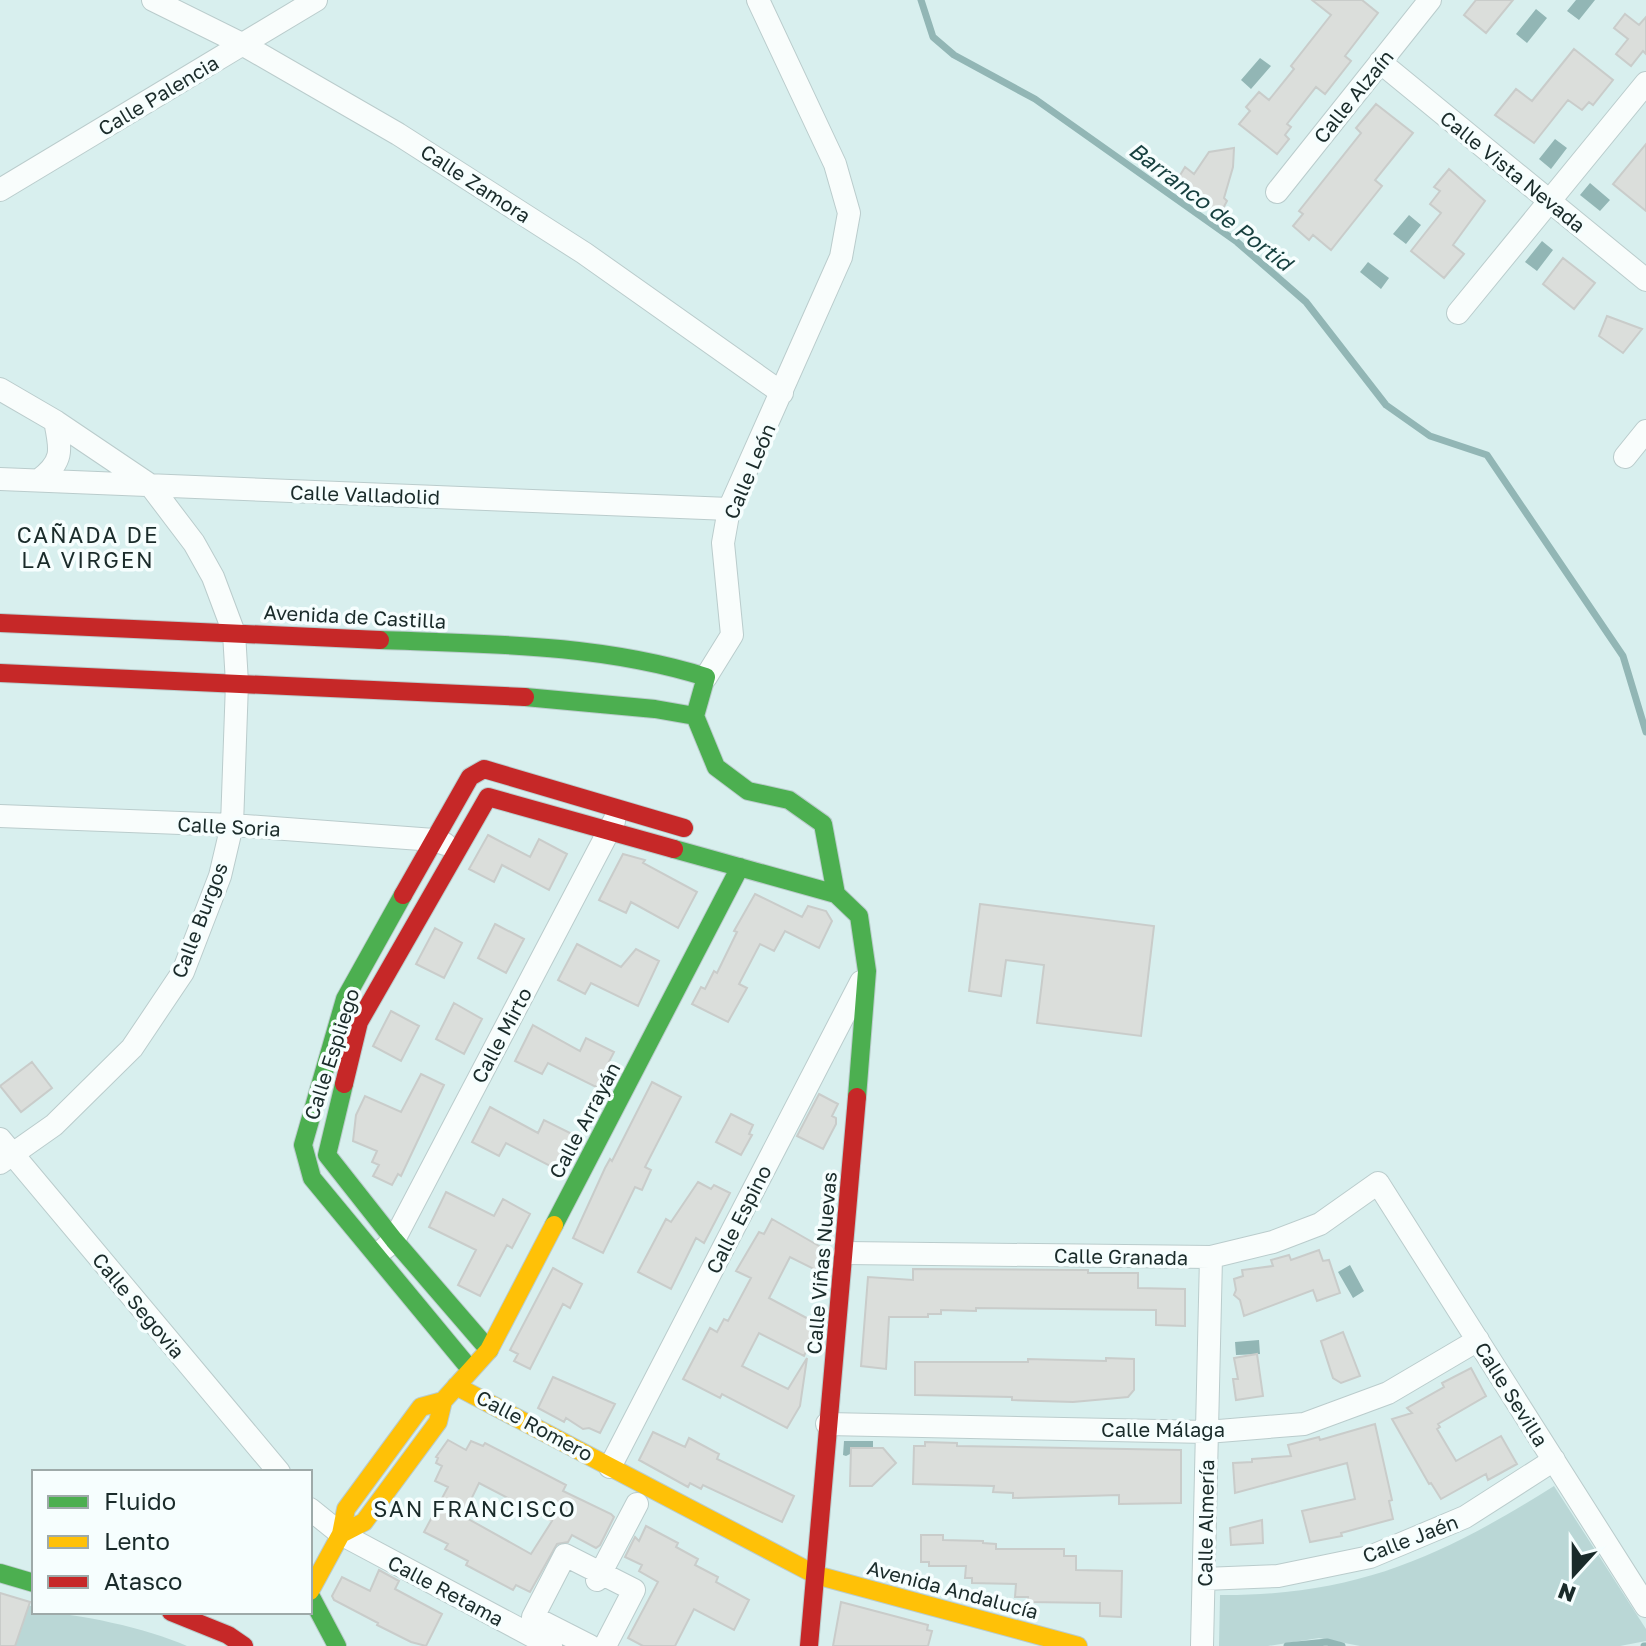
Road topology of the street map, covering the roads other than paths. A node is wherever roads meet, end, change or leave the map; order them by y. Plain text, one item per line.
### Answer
1 (153, 0) edge
2 (316, 0) edge
3 (758, 0) edge
4 (1430, 0) edge
5 (242, 44) junction
6 (1380, 62) junction
7 (1646, 83) edge
8 (0, 190) edge
9 (1277, 192) dead end
10 (1549, 200) junction
11 (1646, 280) edge
12 (1458, 313) dead end
13 (0, 389) edge
14 (782, 393) junction
15 (55, 421) junction
16 (1646, 431) edge
17 (1625, 457) dead end
18 (0, 479) edge
19 (39, 480) junction
20 (150, 485) junction
21 (729, 509) junction
22 (0, 623) edge
23 (234, 633) junction
24 (0, 673) edge
25 (706, 677) junction
26 (237, 683) junction
27 (695, 716) junction
28 (620, 809) junction
29 (0, 816) edge
30 (232, 825) junction
31 (609, 830) junction
32 (707, 835) dead end
33 (434, 840) junction
34 (456, 849) junction
35 (745, 858) junction
36 (836, 894) junction
37 (867, 971) junction
38 (5, 1152) edge
39 (1378, 1183) joint
40 (394, 1240) junction
41 (845, 1253) junction
42 (377, 1256) junction
43 (1211, 1257) junction
44 (1478, 1340) junction
45 (489, 1350) junction
46 (470, 1369) junction
47 (456, 1386) junction
48 (827, 1424) junction
49 (1207, 1432) junction
50 (1554, 1460) junction
51 (610, 1467) junction
52 (277, 1470) edge
53 (637, 1504) dead end
54 (312, 1511) edge
55 (341, 1534) junction
56 (0, 1573) edge
57 (816, 1575) junction
58 (599, 1576) junction
59 (1204, 1579) junction
60 (32, 1582) edge
61 (312, 1589) edge
62 (312, 1597) edge
63 (1646, 1606) edge
64 (176, 1614) edge
65 (244, 1646) edge
66 (337, 1646) edge
67 (517, 1646) edge
68 (527, 1646) edge
69 (551, 1646) edge
70 (590, 1646) edge
71 (605, 1646) edge
72 (809, 1646) edge
73 (1078, 1646) edge
74 (1202, 1646) edge

1 - 5 street, Calle Zamora
2 - 5 street, Calle Palencia
3 - 14 street, Calle León
4 - 6 street, Calle Alzaín
5 - 8 street, Calle Palencia
5 - 14 street, Calle Zamora
6 - 9 street, Calle Alzaín
6 - 10 street, Calle Vista Nevada
7 - 10 street
10 - 11 street, Calle Vista Nevada
10 - 12 street
13 - 15 street
14 - 21 street, Calle León
15 - 19 street
15 - 20 street
16 - 17 street
18 - 19 street, Calle Valladolid
19 - 20 street, Calle Valladolid
20 - 21 street, Calle Valladolid
20 - 23 street, Calle Burgos
21 - 25 street, Calle León
22 - 23 street, Avenida de Castilla
23 - 25 street, Avenida de Castilla
23 - 26 street, Calle Burgos
24 - 26 street
25 - 27 street, Calle León
26 - 27 street
26 - 30 street, Calle Burgos
27 - 36 street
28 - 31 street, Calle Mirto
28 - 32 street
28 - 33 street, Calle Espliego
29 - 30 street, Calle Soria
30 - 33 street, Calle Soria
30 - 38 street, Calle Burgos
31 - 34 street, Calle Espliego
31 - 35 street
31 - 40 street, Calle Mirto
33 - 34 street, Calle Soria
33 - 42 street, Calle Espliego
34 - 40 street, Calle Espliego
35 - 36 street
35 - 45 street, Calle Arrayán
36 - 37 street, Calle Viñas Nuevas
37 - 41 street, Calle Viñas Nuevas
37 - 51 street, Calle Espino
38 - 52 street, Calle Segovia
39 - 43 street, Calle Granada
39 - 44 street, Calle Sevilla
40 - 42 street
40 - 45 street, Calle Espliego
41 - 43 street, Calle Granada
41 - 48 street, Calle Viñas Nuevas
42 - 46 street, Calle Espliego
43 - 49 street, Calle Almería
44 - 49 street, Calle Málaga
44 - 50 street, Calle Sevilla
45 - 46 street, Calle Arrayán
46 - 47 street, Calle Arrayán
47 - 51 street, Calle Romero
47 - 55 street, Calle Romero
48 - 49 street, Calle Málaga
48 - 57 street, Calle Viñas Nuevas
49 - 59 street, Calle Almería
50 - 59 street, Calle Jaén
50 - 63 street, Calle Sevilla
51 - 57 street, Calle Romero
53 - 58 street
54 - 55 street
55 - 61 street, Calle Romero
55 - 69 street, Calle Retama
56 - 60 street
57 - 72 street, Calle Viñas Nuevas
57 - 73 street, Avenida Andalucía
58 - 70 street
58 - 71 street
59 - 74 street, Calle Almería
62 - 66 street
64 - 65 street
67 - 68 street

